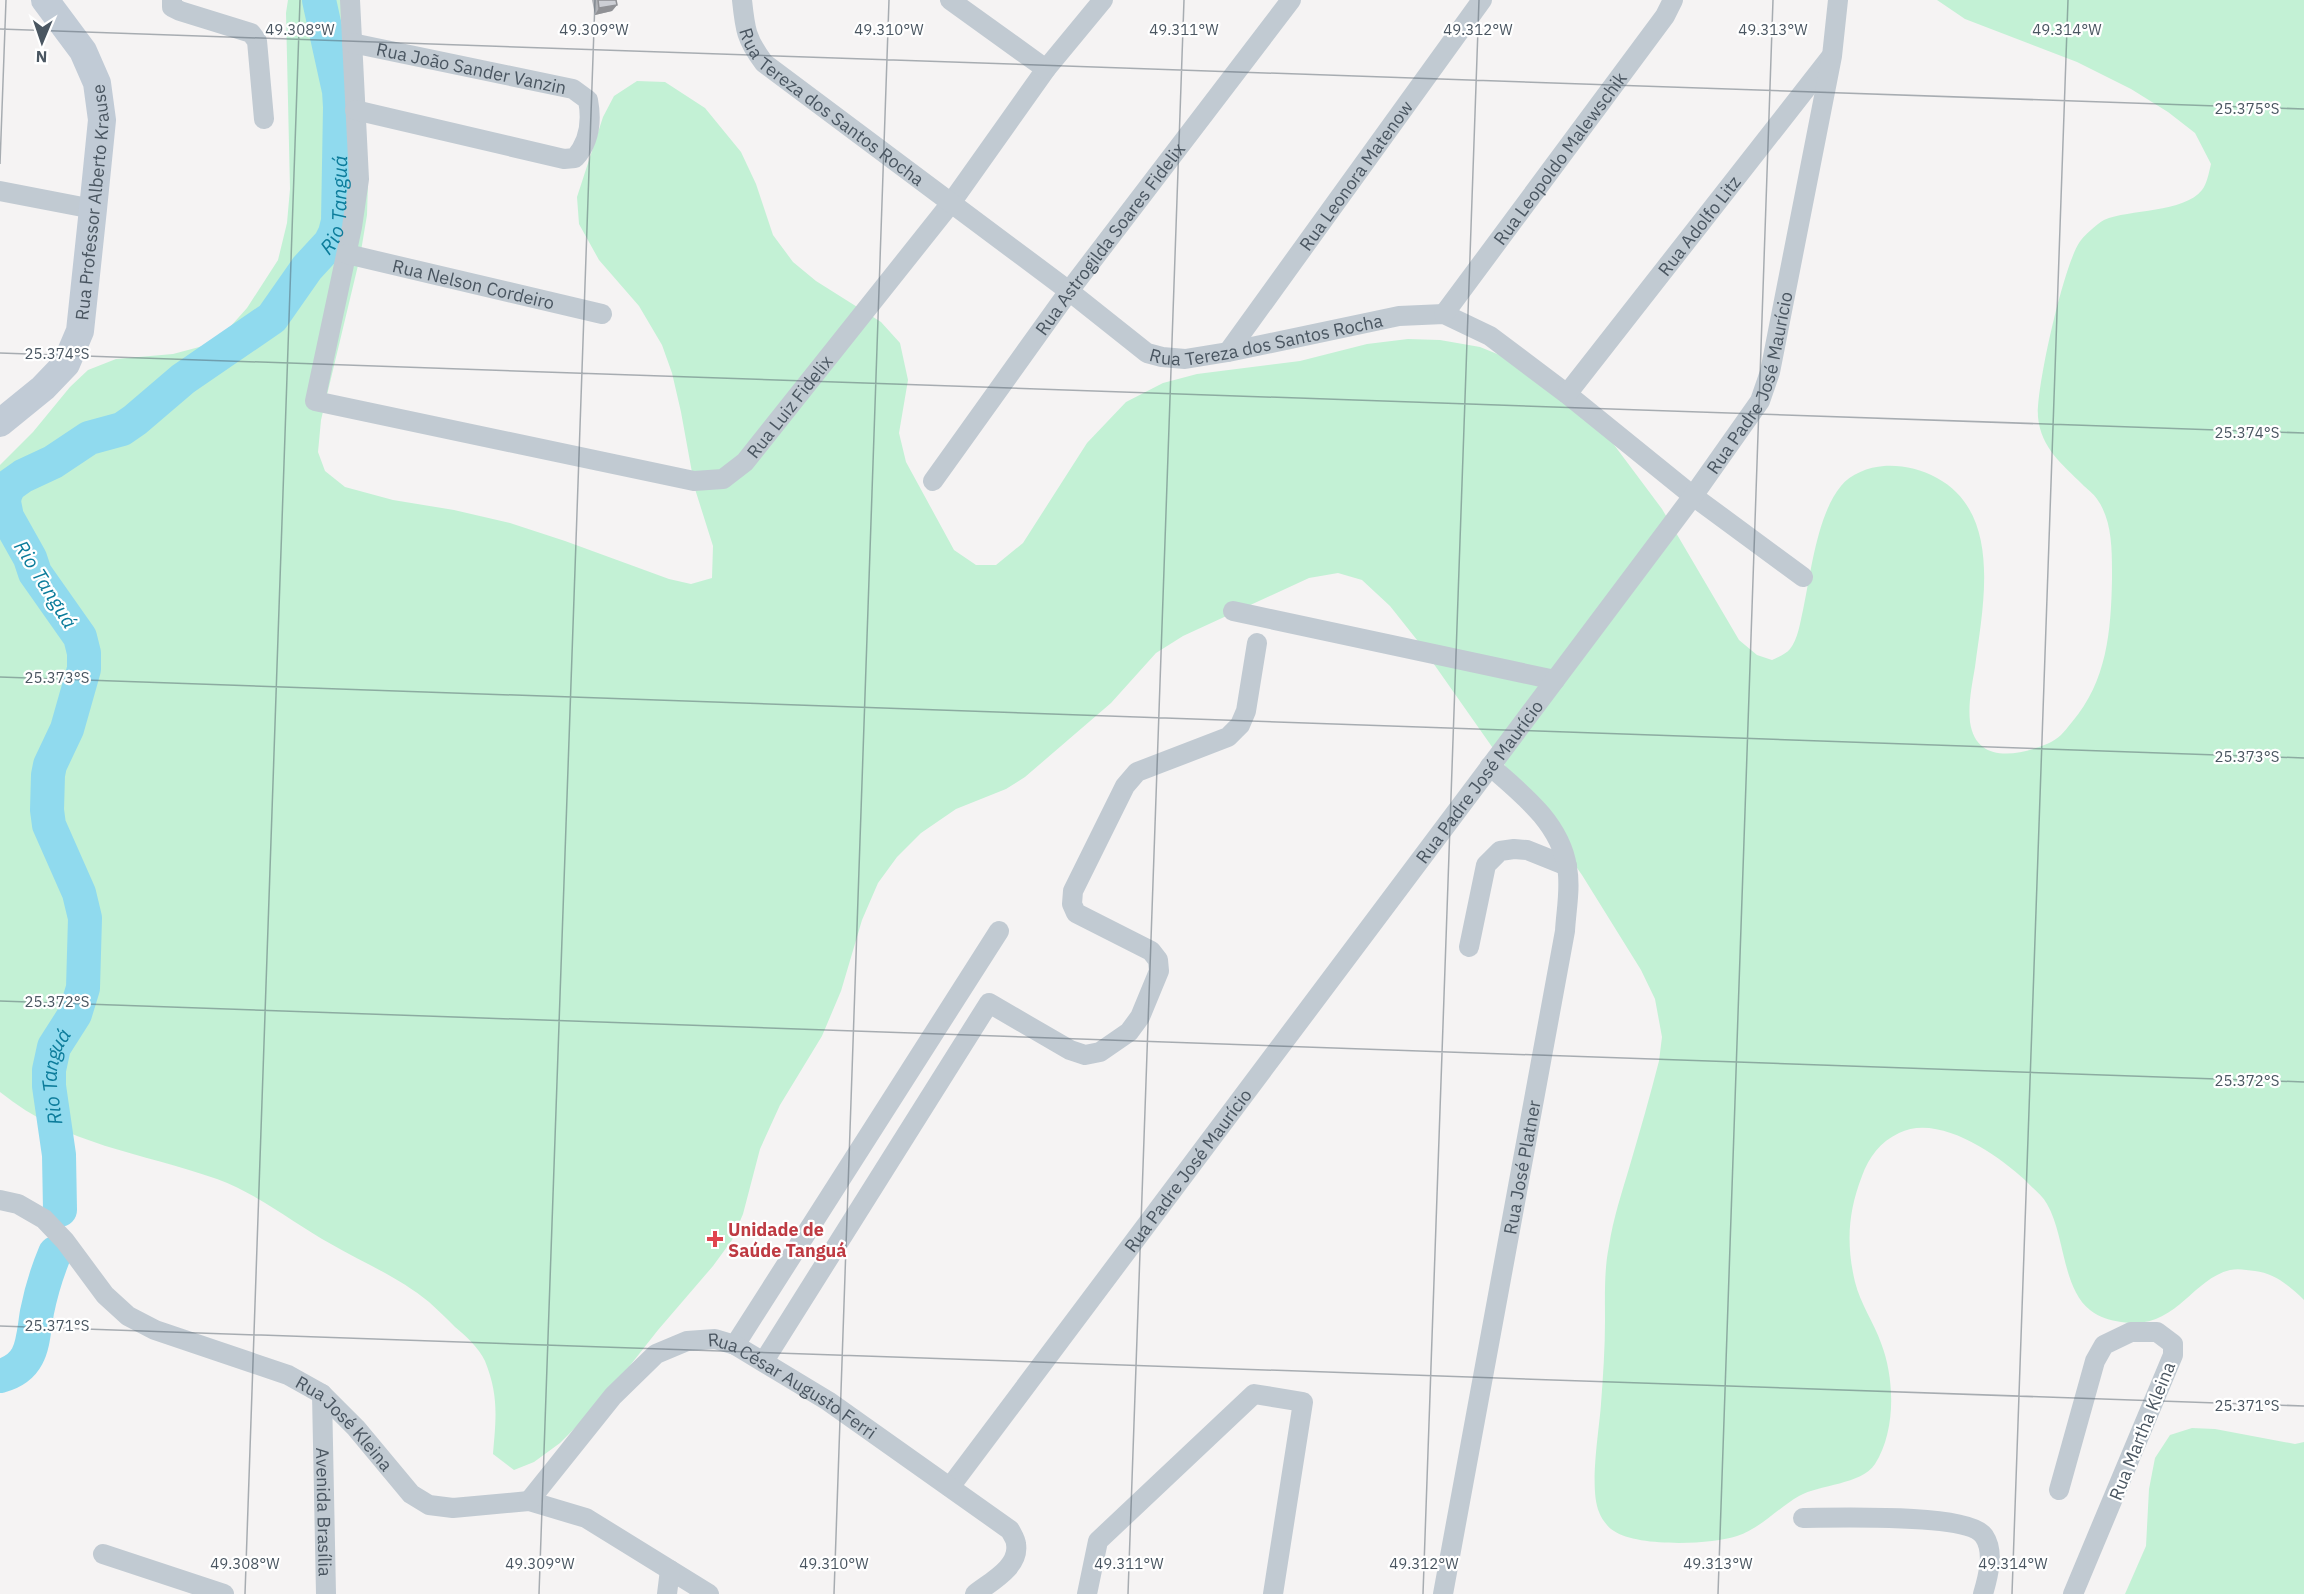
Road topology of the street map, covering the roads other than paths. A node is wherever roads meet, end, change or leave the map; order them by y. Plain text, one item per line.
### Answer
1 (45, 0) edge
2 (172, 0) edge
3 (350, 0) edge
4 (742, 0) edge
5 (950, 0) edge
6 (1103, 0) edge
7 (1291, 0) edge
8 (1482, 0) edge
9 (1673, 0) edge
10 (1838, 0) edge
11 (352, 43) junction
12 (1832, 56) junction
13 (1046, 69) junction
14 (355, 110) junction
15 (264, 118) dead end
16 (0, 191) edge
17 (951, 203) junction
18 (93, 209) junction
19 (346, 254) junction
20 (1069, 291) junction
21 (602, 314) dead end
22 (1444, 314) junction
23 (1228, 352) junction
24 (1567, 394) junction
25 (0, 423) edge
26 (933, 481) dead end
27 (1694, 496) junction
28 (1803, 577) dead end
29 (1233, 610) dead end
30 (1257, 643) dead end
31 (1555, 680) junction
32 (1491, 766) junction
33 (1567, 866) junction
34 (999, 931) dead end
35 (1469, 946) dead end
36 (0, 1200) edge
37 (735, 1345) junction
38 (764, 1361) junction
39 (322, 1394) junction
40 (950, 1487) junction
41 (2059, 1490) dead end
42 (529, 1501) junction
43 (1803, 1518) dead end
44 (104, 1554) dead end
45 (670, 1570) junction
46 (182, 1587) edge
47 (224, 1594) edge
48 (326, 1594) edge
49 (667, 1594) edge
50 (709, 1594) edge
51 (975, 1594) edge
52 (1087, 1594) edge
53 (1273, 1594) edge
54 (1443, 1594) edge
55 (1983, 1594) edge
56 (2073, 1594) edge

1 - 18 street, Rua Professor Alberto Krause
2 - 15 street
3 - 11 street
4 - 17 street, Rua Tereza dos Santos Rocha
5 - 13 street
6 - 13 street, Rua Luiz Fidelix
7 - 20 street, Rua Astrogilda Soares Fidelix
8 - 23 street, Rua Leonora Matenow
9 - 22 street, Rua Leopoldo Malewschik
10 - 12 street, Rua Padre José Maurício
11 - 14 street
11 - 14 street, Rua João Sander Vanzin
12 - 24 street, Rua Adolfo Litz
12 - 27 street, Rua Padre José Maurício
13 - 17 street, Rua Luiz Fidelix
14 - 19 street
16 - 18 street
17 - 19 street, Rua Luiz Fidelix
17 - 20 street, Rua Tereza dos Santos Rocha
18 - 25 street, Rua Professor Alberto Krause
19 - 21 street, Rua Nelson Cordeiro
20 - 23 street, Rua Tereza dos Santos Rocha
20 - 26 street, Rua Astrogilda Soares Fidelix
22 - 23 street, Rua Tereza dos Santos Rocha
22 - 24 street, Rua Tereza dos Santos Rocha
24 - 27 street, Rua Tereza dos Santos Rocha
27 - 28 street, Rua Tereza dos Santos Rocha
27 - 31 street, Rua Padre José Maurício
29 - 31 street
30 - 38 street
31 - 32 street, Rua Padre José Maurício
32 - 33 street, Rua José Platner
32 - 40 street, Rua Padre José Maurício
33 - 35 street
33 - 54 street, Rua José Platner
34 - 37 street
36 - 39 street, Rua José Kleina
37 - 38 street, Rua César Augusto Ferri
37 - 42 street, Rua César Augusto Ferri
38 - 40 street, Rua César Augusto Ferri
39 - 42 street, Rua José Kleina
39 - 48 street, Avenida Brasília
40 - 51 street, Rua César Augusto Ferri
41 - 56 street, Rua Martha Kleina
42 - 45 street, Rua José Kleina
43 - 55 street
44 - 46 street
45 - 49 street
45 - 50 street, Rua José Kleina
46 - 47 street
52 - 53 street

